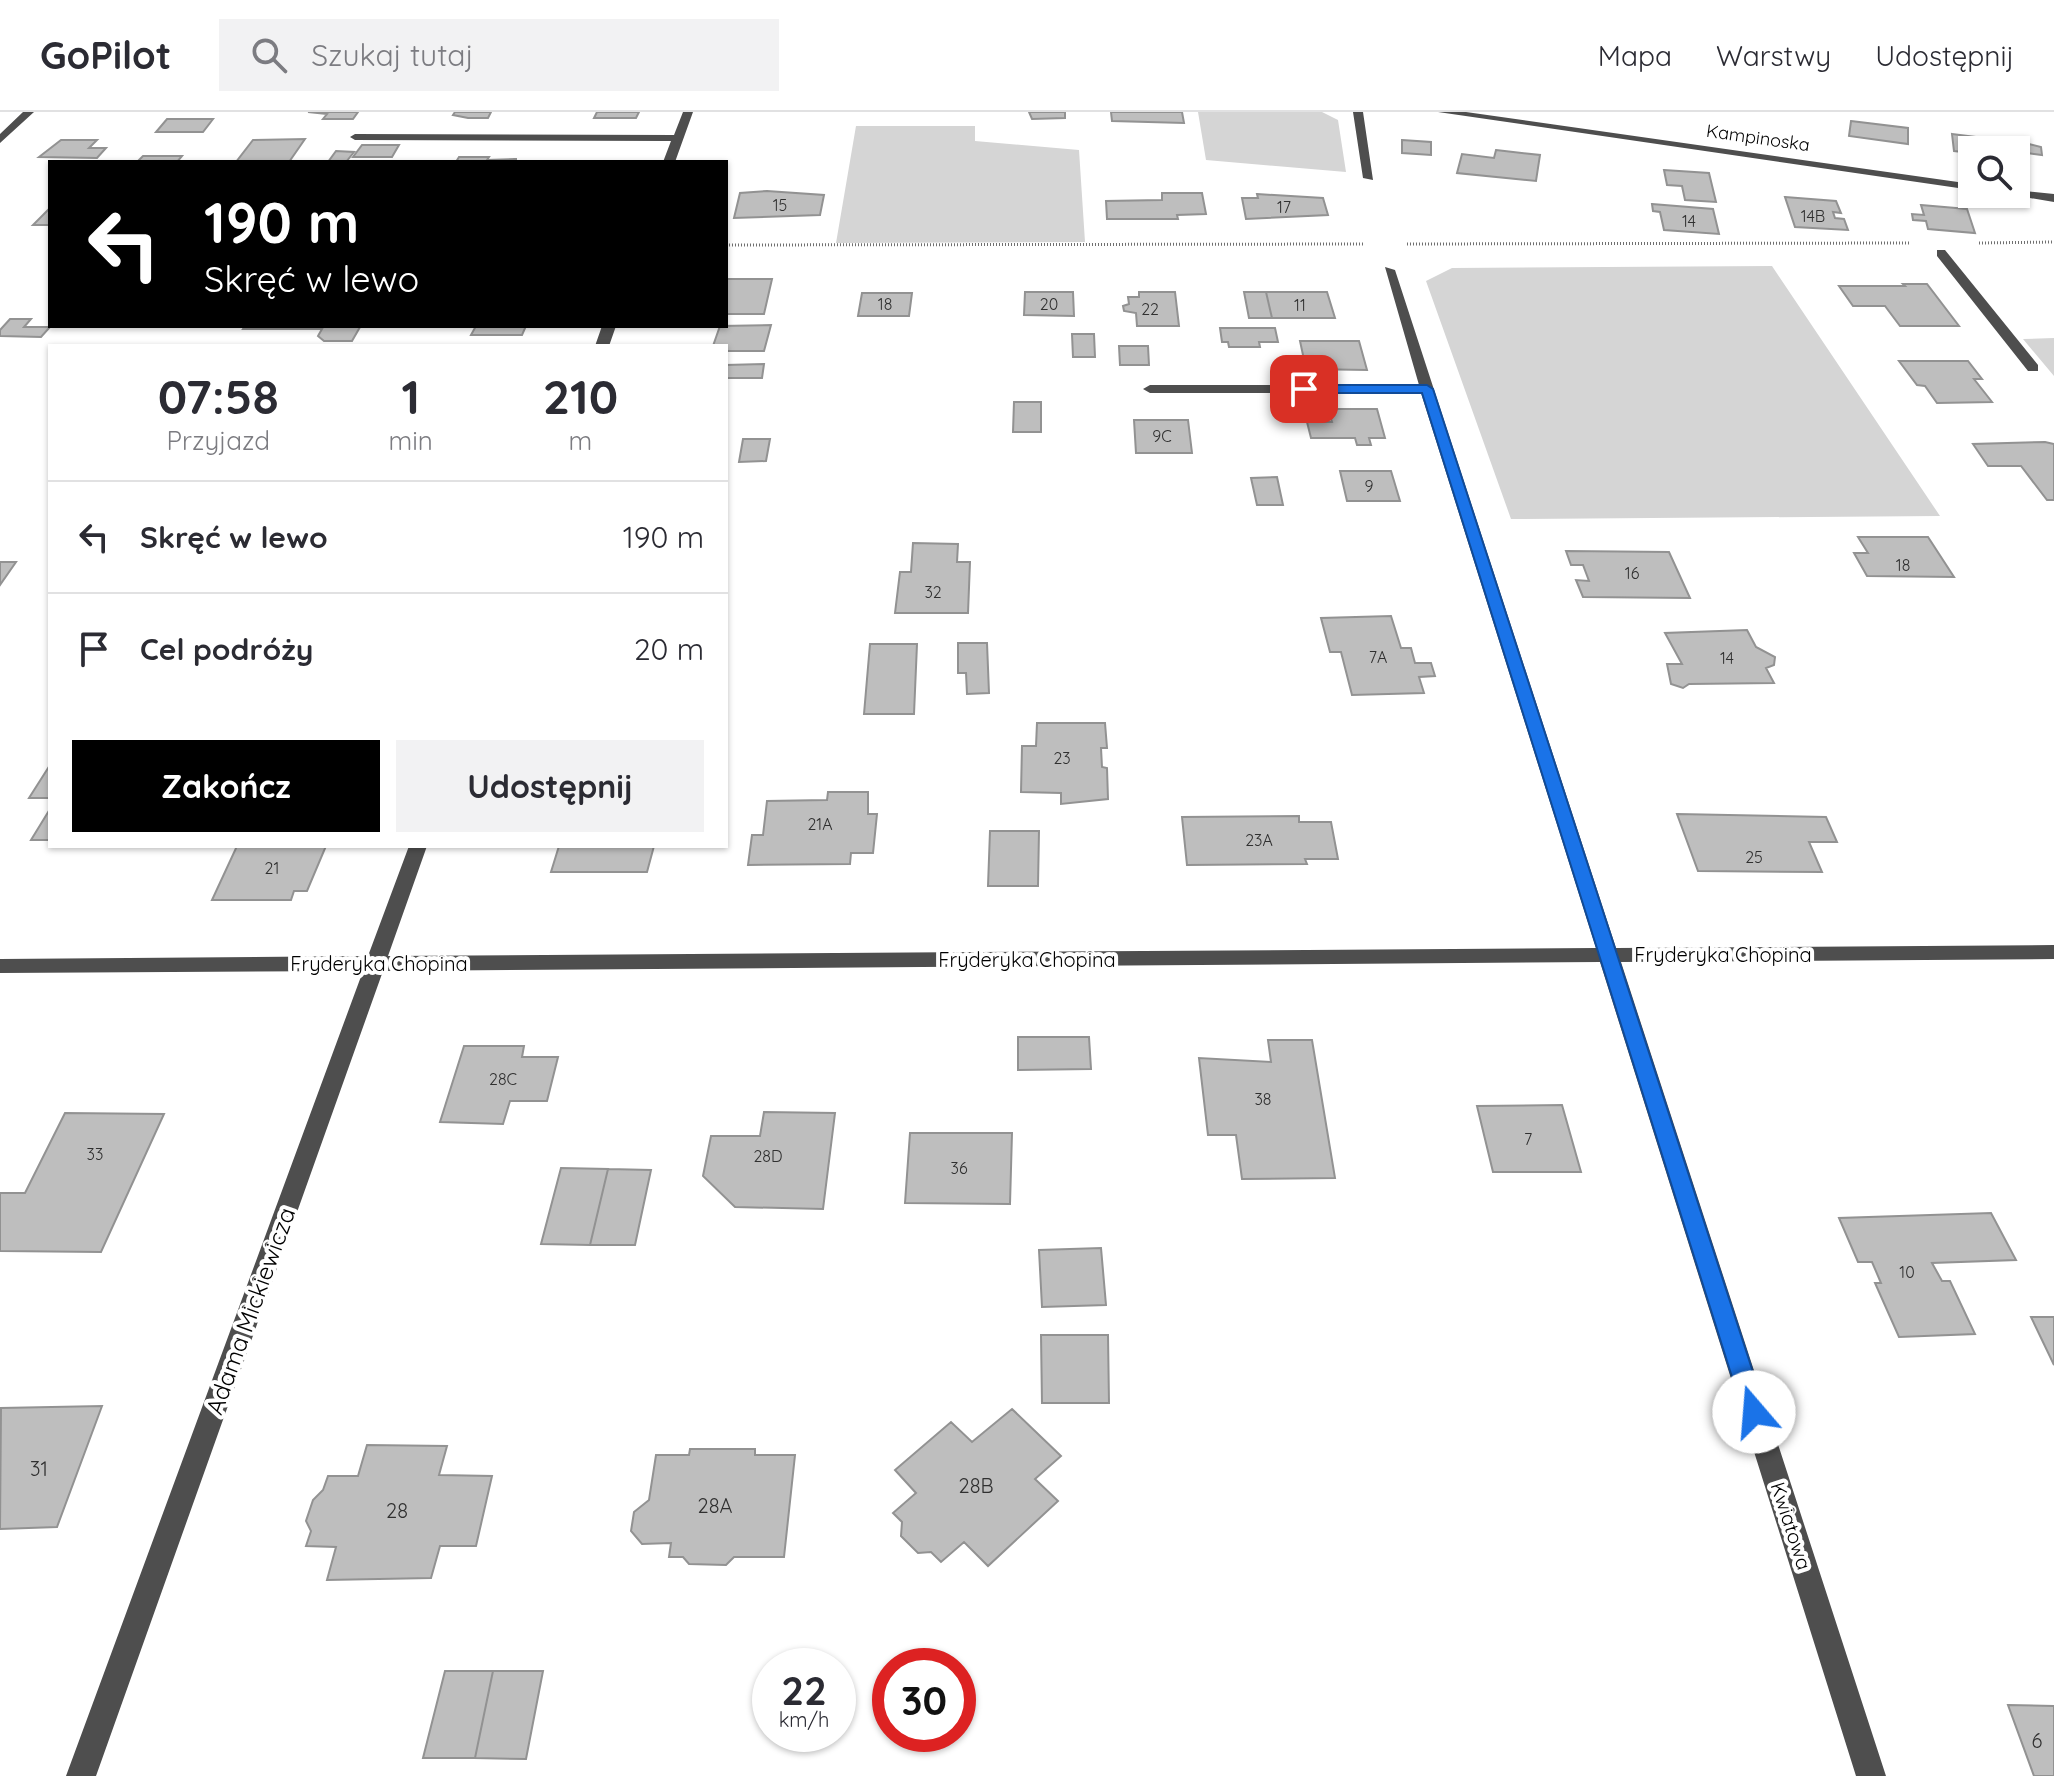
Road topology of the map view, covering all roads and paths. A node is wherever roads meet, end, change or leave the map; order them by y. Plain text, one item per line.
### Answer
1 (29, 112) edge
2 (688, 112) edge
3 (1358, 112) edge
4 (1443, 112) edge
5 (355, 137) dead end
6 (678, 138) junction
7 (0, 140) edge
8 (670, 160) edge
9 (1369, 178) dead end
10 (1958, 185) edge
11 (2030, 195) edge
12 (2054, 198) edge
13 (1941, 253) dead end
14 (1389, 270) dead end
15 (2033, 368) dead end
16 (1150, 389) dead end
17 (1427, 389) junction
18 (417, 848) edge
19 (2054, 952) edge
20 (1608, 956) junction
21 (376, 964) junction
22 (0, 966) edge
23 (81, 1776) edge
24 (1871, 1776) edge

1 - 7 street
2 - 6 street
3 - 9 street
4 - 10 street, Kampinoska
5 - 6 street
6 - 8 street
11 - 12 street
13 - 15 street
14 - 17 street, Kwiatowa
16 - 17 street
17 - 20 street, Kwiatowa
18 - 21 street, Adama Mickiewicza
19 - 20 street, Fryderyka Chopina
20 - 21 street, Fryderyka Chopina
20 - 24 street, Kwiatowa
21 - 22 street, Fryderyka Chopina
21 - 23 street, Adama Mickiewicza

